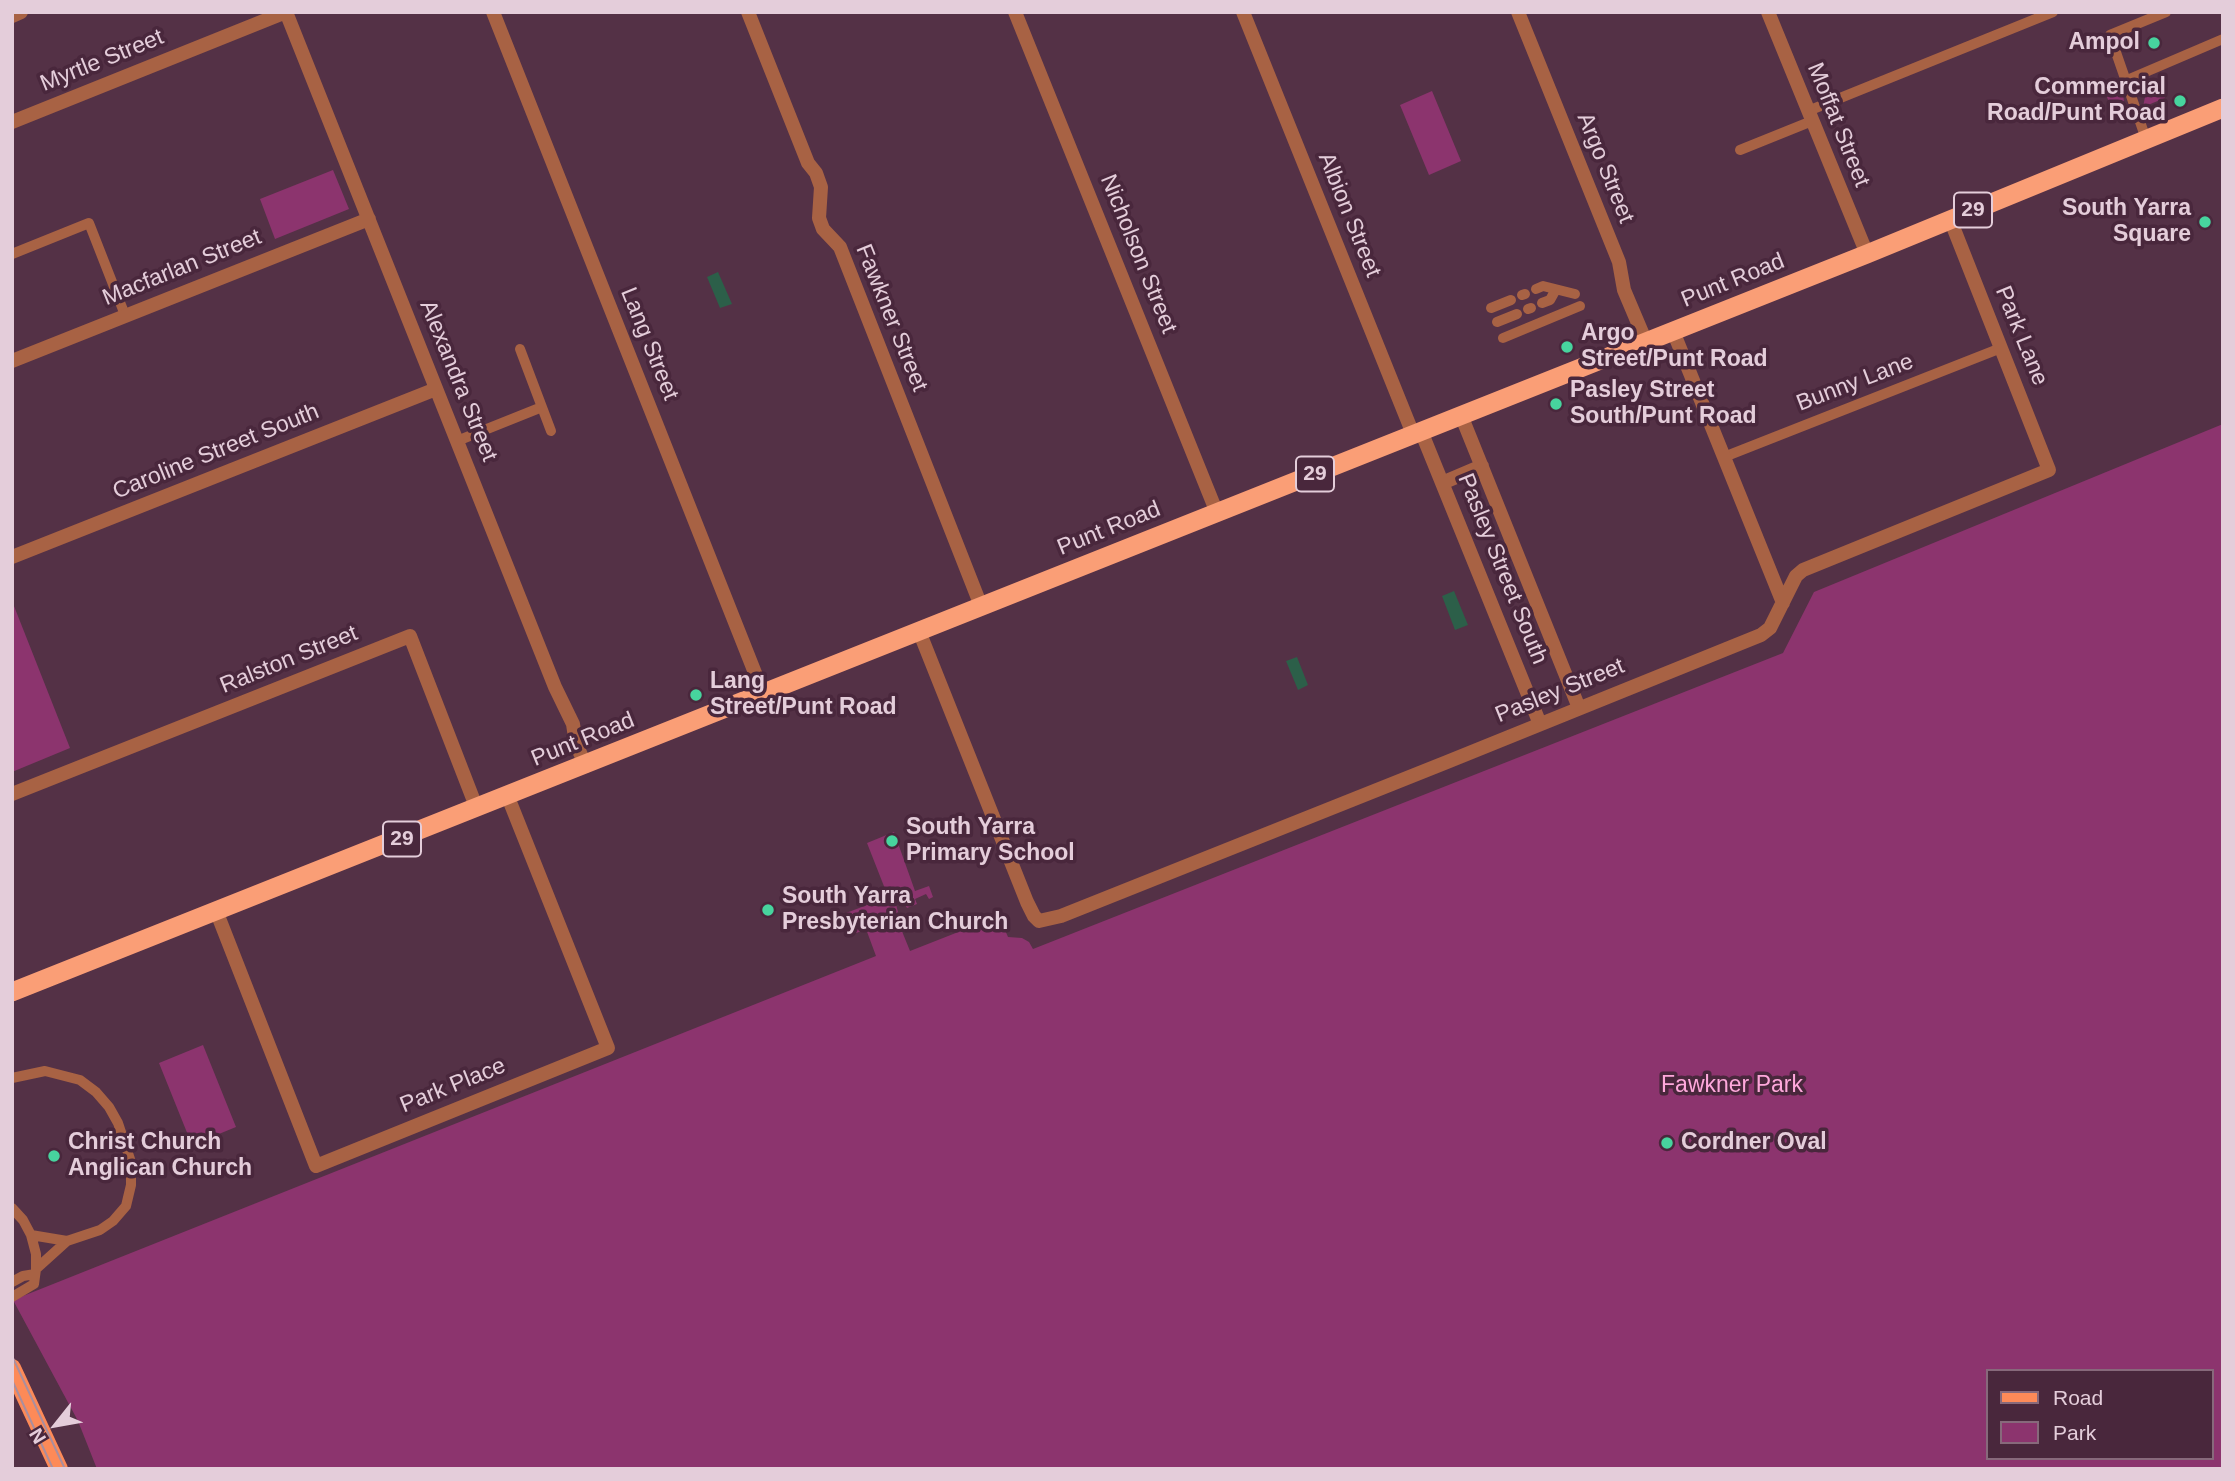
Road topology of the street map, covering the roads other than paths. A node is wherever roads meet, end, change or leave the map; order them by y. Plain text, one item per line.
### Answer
1 (21, 12) edge
2 (286, 12) edge
3 (493, 12) edge
4 (748, 12) edge
5 (1016, 12) edge
6 (1243, 12) edge
7 (1518, 12) edge
8 (1768, 12) edge
9 (2053, 12) edge
10 (2166, 12) edge
11 (12, 16) edge
12 (2223, 39) edge
13 (2127, 79) junction
14 (2223, 108) edge
15 (1810, 116) junction
16 (12, 122) edge
17 (2146, 139) junction
18 (1740, 150) dead end
19 (369, 219) junction
20 (1950, 219) junction
21 (12, 254) edge
22 (1867, 254) junction
23 (1555, 291) junction
24 (1528, 293) dead end
25 (1575, 294) dead end
26 (1511, 300) dead end
27 (1580, 306) dead end
28 (1534, 307) dead end
29 (1491, 308) dead end
30 (1517, 314) dead end
31 (125, 315) junction
32 (1497, 322) dead end
33 (1673, 331) junction
34 (1503, 338) dead end
35 (1646, 342) junction
36 (2001, 348) junction
37 (520, 349) dead end
38 (12, 361) edge
39 (436, 389) junction
40 (542, 407) junction
41 (1461, 415) junction
42 (551, 431) dead end
43 (1417, 433) junction
44 (457, 441) junction
45 (1724, 457) junction
46 (1482, 466) junction
47 (2049, 470) joint
48 (1442, 483) junction
49 (1217, 513) junction
50 (12, 557) edge
51 (1783, 603) junction
52 (981, 606) junction
53 (919, 631) junction
54 (762, 693) junction
55 (1579, 708) junction
56 (1540, 724) junction
57 (586, 766) junction
58 (12, 794) edge
59 (508, 797) junction
60 (477, 809) junction
61 (217, 913) junction
62 (12, 992) edge
63 (12, 1078) edge
64 (12, 1208) edge
65 (31, 1235) junction
66 (67, 1241) junction
67 (36, 1272) junction
68 (12, 1282) edge
69 (12, 1297) edge
70 (12, 1368) edge
71 (59, 1469) edge

1 - 11 street
2 - 16 street, Myrtle Street
2 - 19 street, Alexandra Street
3 - 54 street, Lang Street
4 - 52 street, Fawkner Street
5 - 49 street, Nicholson Street
6 - 43 street, Albion Street
7 - 35 street, Argo Street
8 - 15 street, Moffat Street
9 - 15 lane
10 - 13 lane
12 - 13 lane
13 - 17 lane
14 - 17 highway, Punt Road / 29
15 - 18 lane
15 - 22 street, Moffat Street
17 - 20 highway, Punt Road / 29
19 - 31 street, Macfarlan Street
19 - 39 street, Alexandra Street
20 - 22 highway, Punt Road / 29
20 - 36 street, Park Lane
21 - 31 lane
22 - 33 highway, Punt Road / 29
23 - 24 lane
23 - 25 lane
23 - 28 lane
26 - 29 lane
27 - 34 lane
30 - 32 lane
31 - 38 street, Macfarlan Street
33 - 35 highway, Punt Road / 29
33 - 45 street
35 - 41 highway, Punt Road / 29
36 - 45 lane, Bunny Lane
36 - 47 street, Park Lane
37 - 40 lane
39 - 44 street, Alexandra Street
39 - 50 street, Caroline Street South
40 - 42 lane
40 - 44 lane
41 - 43 highway, Punt Road / 29
41 - 46 street, Pasley Street South
43 - 48 street, Pasley Street South
43 - 49 highway, Punt Road / 29
44 - 57 street, Alexandra Street
45 - 51 street
46 - 48 street
46 - 55 street, Pasley Street South
47 - 51 street, Pasley Street
48 - 56 street, Pasley Street South
49 - 52 highway, Punt Road / 29
51 - 55 street, Pasley Street
52 - 53 highway, Punt Road / 29
53 - 54 highway, Punt Road / 29
53 - 56 street, Pasley Street
54 - 57 highway, Punt Road / 29
55 - 56 street, Pasley Street
57 - 59 highway, Punt Road / 29
58 - 60 street, Ralston Street
59 - 60 highway, Punt Road / 29
59 - 61 street, Park Place
60 - 61 highway, Punt Road / 29
61 - 62 highway, Punt Road / 29
63 - 66 lane
64 - 65 lane
65 - 66 lane
65 - 67 lane
66 - 67 lane
67 - 68 lane
67 - 69 lane
70 - 71 main road

